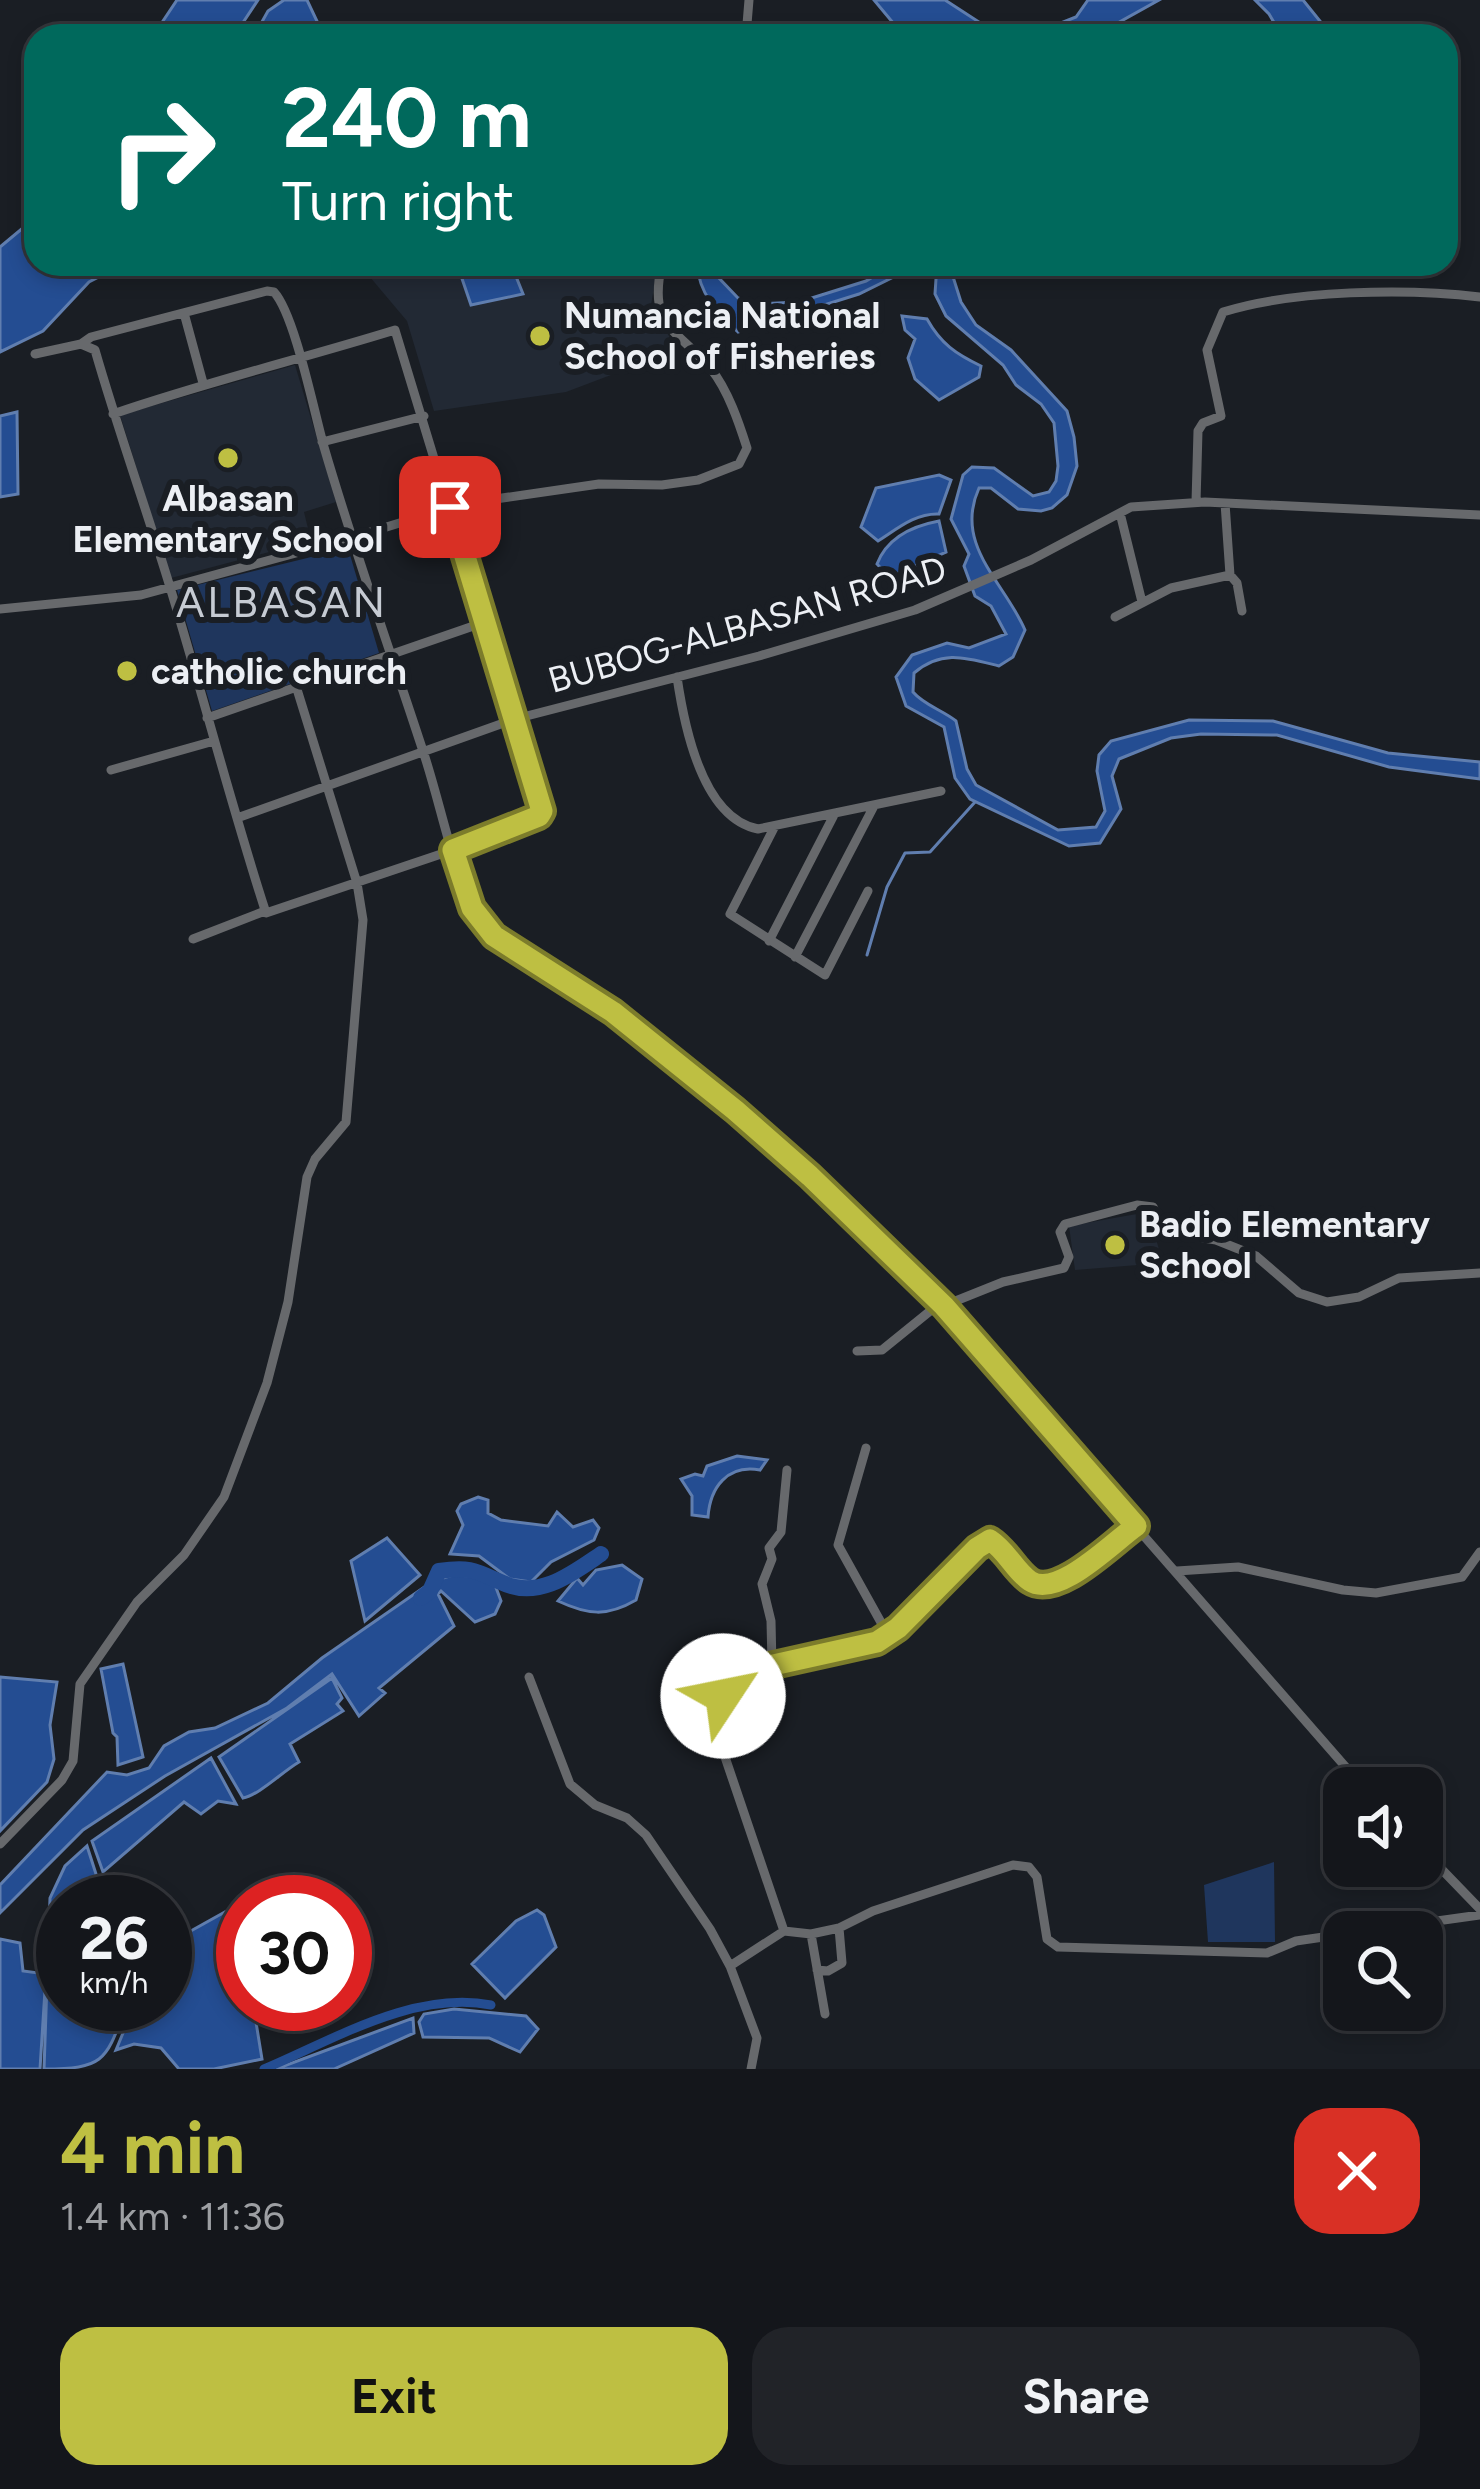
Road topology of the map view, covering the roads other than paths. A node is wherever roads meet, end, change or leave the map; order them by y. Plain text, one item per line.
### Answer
1 (660, 276) edge
2 (1480, 296) edge
3 (184, 313) junction
4 (81, 344) junction
5 (35, 354) dead end
6 (299, 359) junction
7 (202, 383) junction
8 (113, 413) junction
9 (424, 416) junction
10 (322, 442) junction
11 (1196, 502) junction
12 (1225, 503) junction
13 (450, 507) junction
14 (1120, 513) junction
15 (1480, 515) edge
16 (351, 538) junction
17 (1230, 575) junction
18 (170, 586) junction
19 (1142, 602) junction
20 (0, 609) edge
21 (1242, 610) dead end
22 (1115, 617) dead end
23 (485, 622) junction
24 (389, 656) junction
25 (676, 677) junction
26 (296, 686) junction
27 (207, 718) junction
28 (515, 719) junction
29 (214, 741) junction
30 (423, 751) junction
31 (111, 770) dead end
32 (327, 785) junction
33 (940, 791) dead end
34 (874, 806) junction
35 (834, 814) junction
36 (237, 818) junction
37 (775, 826) junction
38 (453, 850) junction
39 (357, 884) junction
40 (868, 891) dead end
41 (265, 911) junction
42 (194, 940) dead end
43 (770, 941) junction
44 (795, 957) junction
45 (1480, 1273) edge
46 (942, 1305) junction
47 (857, 1351) dead end
48 (866, 1448) dead end
49 (787, 1471) dead end
50 (1136, 1526) junction
51 (1480, 1552) edge
52 (1177, 1571) junction
53 (888, 1635) junction
54 (772, 1666) junction
55 (529, 1677) dead end
56 (1346, 1767) edge
57 (0, 1844) edge
58 (1443, 1872) edge
59 (1480, 1912) edge
60 (1443, 1918) edge
61 (839, 1928) junction
62 (784, 1930) junction
63 (811, 1934) junction
64 (1323, 1937) edge
65 (730, 1966) junction
66 (817, 1970) junction
67 (825, 2014) dead end
68 (751, 2069) edge

1 - 13 street
2 - 11 street
3 - 4 street
3 - 6 street
3 - 7 street
4 - 5 street
4 - 8 street
6 - 7 street
6 - 9 street
6 - 10 street
7 - 8 street
8 - 18 street
9 - 10 street
9 - 13 street
10 - 16 street
11 - 12 street, BUBOG-ALBASAN ROAD
11 - 14 street, BUBOG-ALBASAN ROAD
12 - 15 street, BUBOG-ALBASAN ROAD
12 - 17 street
13 - 16 street
13 - 23 street
14 - 19 street
14 - 25 street, BUBOG-ALBASAN ROAD
16 - 18 street
16 - 24 street
17 - 19 street
17 - 21 street
18 - 20 street
18 - 27 street
19 - 22 street
23 - 24 street
23 - 28 street
24 - 26 street
24 - 30 street
25 - 28 street, BUBOG-ALBASAN ROAD
25 - 37 street
26 - 27 street
26 - 32 street
27 - 29 street
28 - 30 street, BUBOG-ALBASAN ROAD
28 - 38 street
29 - 31 street
29 - 36 street
30 - 32 street, BUBOG-ALBASAN ROAD
30 - 38 street
32 - 36 street, BUBOG-ALBASAN ROAD
32 - 39 street
33 - 34 street
34 - 35 street
34 - 44 street
35 - 37 street
35 - 43 street
36 - 41 street
37 - 43 street
38 - 39 street
38 - 46 street
39 - 41 street
39 - 57 street
40 - 44 street
41 - 42 street
43 - 44 street
45 - 46 street
46 - 47 street
46 - 50 street
48 - 53 street
49 - 54 street
50 - 52 street
50 - 53 street
51 - 52 street
52 - 56 street
53 - 54 street
54 - 62 street
55 - 65 street
58 - 59 street
59 - 60 street
61 - 63 street
61 - 64 street
61 - 66 street
62 - 63 street
62 - 65 street
63 - 66 street
65 - 68 street
66 - 67 street

